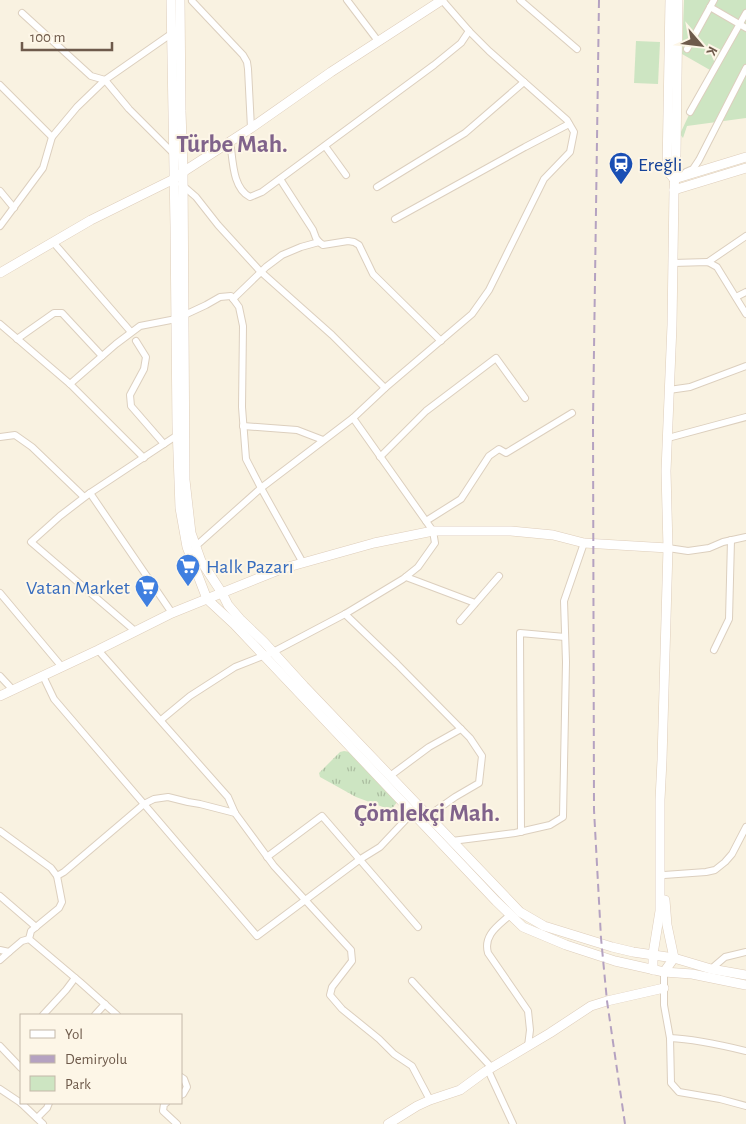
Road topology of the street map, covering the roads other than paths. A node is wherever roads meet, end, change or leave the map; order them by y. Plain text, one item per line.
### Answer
1 (171, 0) edge
2 (192, 0) edge
3 (348, 0) edge
4 (442, 0) edge
5 (520, 0) edge
6 (670, 0) edge
7 (678, 0) edge
8 (714, 0) edge
9 (180, 3) edge
10 (710, 7) junction
11 (22, 13) dead end
12 (746, 13) edge
13 (743, 26) edge
14 (469, 31) junction
15 (172, 34) junction
16 (378, 41) junction
17 (577, 49) dead end
18 (687, 49) dead end
19 (746, 68) edge
20 (104, 80) junction
21 (524, 82) junction
22 (0, 85) edge
23 (690, 112) dead end
24 (569, 124) junction
25 (251, 128) junction
26 (52, 137) junction
27 (230, 141) junction
28 (325, 146) junction
29 (174, 154) junction
30 (746, 157) edge
31 (746, 168) edge
32 (183, 172) junction
33 (346, 175) dead end
34 (174, 179) junction
35 (280, 179) junction
36 (674, 179) junction
37 (183, 185) junction
38 (377, 187) dead end
39 (674, 190) junction
40 (0, 191) edge
41 (14, 208) junction
42 (395, 219) dead end
43 (0, 226) edge
44 (746, 236) edge
45 (53, 242) junction
46 (319, 242) junction
47 (708, 262) junction
48 (673, 263) junction
49 (0, 272) edge
50 (262, 272) junction
51 (746, 292) edge
52 (736, 297) junction
53 (233, 299) junction
54 (746, 314) edge
55 (180, 317) junction
56 (0, 324) edge
57 (131, 332) junction
58 (17, 339) junction
59 (136, 341) dead end
60 (440, 341) junction
61 (102, 356) junction
62 (746, 366) edge
63 (70, 384) junction
64 (385, 388) junction
65 (669, 390) junction
66 (525, 398) dead end
67 (572, 413) dead end
68 (746, 417) edge
69 (352, 418) junction
70 (243, 426) junction
71 (185, 430) junction
72 (0, 436) edge
73 (177, 436) junction
74 (668, 438) junction
75 (323, 440) junction
76 (164, 444) junction
77 (380, 456) junction
78 (144, 458) junction
79 (261, 488) junction
80 (87, 495) junction
81 (426, 521) junction
82 (433, 531) junction
83 (746, 537) edge
84 (731, 540) junction
85 (584, 543) junction
86 (196, 546) junction
87 (668, 548) junction
88 (303, 563) junction
89 (499, 576) dead end
90 (406, 577) junction
91 (0, 593) edge
92 (222, 593) junction
93 (207, 599) junction
94 (475, 603) junction
95 (172, 613) junction
96 (345, 614) junction
97 (460, 620) dead end
98 (135, 632) junction
99 (565, 636) junction
100 (98, 650) junction
101 (714, 650) dead end
102 (273, 652) junction
103 (264, 656) junction
104 (62, 667) junction
105 (0, 676) edge
106 (42, 676) junction
107 (13, 690) junction
108 (0, 696) edge
109 (161, 720) junction
110 (461, 729) junction
111 (662, 771) junction
112 (390, 776) junction
113 (144, 804) junction
114 (412, 813) junction
115 (235, 814) junction
116 (428, 816) junction
117 (746, 827) edge
118 (0, 831) edge
119 (521, 832) junction
120 (452, 841) junction
121 (267, 857) junction
122 (359, 860) junction
123 (664, 875) junction
124 (57, 876) junction
125 (0, 896) edge
126 (305, 900) junction
127 (510, 915) junction
128 (36, 927) junction
129 (418, 927) dead end
130 (29, 939) junction
131 (0, 950) edge
132 (9, 952) junction
133 (746, 952) edge
134 (653, 954) junction
135 (674, 958) junction
136 (0, 960) edge
137 (710, 969) junction
138 (653, 970) junction
139 (664, 972) junction
140 (746, 976) edge
141 (75, 978) junction
142 (412, 981) dead end
143 (746, 985) edge
144 (664, 988) junction
145 (105, 1004) junction
146 (44, 1014) edge
147 (95, 1014) edge
148 (117, 1014) edge
149 (670, 1038) junction
150 (0, 1046) edge
151 (528, 1046) junction
152 (746, 1051) edge
153 (20, 1067) edge
154 (490, 1069) junction
155 (182, 1077) edge
156 (0, 1088) edge
157 (182, 1094) edge
158 (430, 1100) junction
159 (20, 1102) edge
160 (22, 1104) edge
161 (49, 1104) edge
162 (164, 1104) edge
163 (746, 1106) edge
164 (37, 1118) junction
165 (43, 1124) edge
166 (177, 1124) edge
167 (388, 1124) edge
168 (513, 1124) edge

1 - 15 main road
2 - 9 street
2 - 25 street
3 - 16 street
4 - 14 street
4 - 16 main road
5 - 17 street
6 - 36 main road
7 - 36 main road
8 - 10 street
9 - 32 main road
10 - 13 street
10 - 18 street
11 - 20 street
12 - 13 street
13 - 23 street
14 - 21 street
14 - 28 street
15 - 20 street
15 - 29 main road
16 - 25 main road
19 - 36 street
20 - 26 street
20 - 29 street
21 - 24 street
21 - 38 street
22 - 26 street
24 - 42 street
24 - 60 street
25 - 27 main road
26 - 41 street
27 - 32 main road
27 - 35 street
28 - 33 street
28 - 35 street
29 - 34 main road
30 - 36 main road
31 - 39 main road
32 - 34 main road
32 - 37 main road
34 - 37 street
34 - 45 main road
34 - 55 main road
35 - 46 street
36 - 39 main road
37 - 50 street
37 - 55 main road
39 - 48 main road
40 - 41 street
41 - 43 street
44 - 47 street
45 - 49 main road
45 - 57 street
46 - 50 street
46 - 60 street
47 - 48 street
47 - 52 street
48 - 65 main road
50 - 53 street
50 - 64 street
51 - 52 street
52 - 54 street
53 - 55 street
53 - 70 street
55 - 57 street
55 - 71 main road
55 - 73 main road
56 - 58 street
57 - 61 street
58 - 61 street
58 - 63 street
59 - 76 street
60 - 64 street
61 - 63 street
62 - 65 street
63 - 78 street
64 - 69 street
65 - 74 main road
66 - 77 street
67 - 81 street
68 - 74 street
69 - 75 street
69 - 77 street
70 - 75 street
70 - 79 street
71 - 73 street
71 - 86 main road
72 - 80 street
73 - 76 street
73 - 93 main road
74 - 87 main road
75 - 79 street
76 - 78 street
77 - 81 street
78 - 80 street
79 - 86 street
79 - 88 street
80 - 95 street
80 - 98 street
81 - 82 street
82 - 85 main road
82 - 88 main road
82 - 90 street
83 - 84 street
84 - 87 street
84 - 101 street
85 - 87 main road
85 - 99 street
86 - 92 main road
87 - 111 main road
88 - 92 main road
89 - 94 street
90 - 94 street
90 - 96 street
91 - 104 street
92 - 93 main road
92 - 102 main road
93 - 95 main road
93 - 103 main road
94 - 97 street
95 - 98 main road
96 - 102 street
96 - 110 street
98 - 100 main road
99 - 119 street
99 - 119 street
100 - 104 main road
100 - 109 street
102 - 103 street
102 - 112 main road
103 - 109 street
103 - 114 main road
104 - 106 main road
105 - 107 street
106 - 107 main road
106 - 113 street
107 - 108 main road
109 - 115 street
110 - 112 street
110 - 116 street
111 - 123 main road
111 - 134 main road
112 - 116 main road
113 - 115 street
113 - 124 street
113 - 126 street
114 - 122 street
114 - 127 main road
115 - 121 street
116 - 120 main road
117 - 123 street
118 - 124 street
119 - 120 street
120 - 134 main road
121 - 122 street
121 - 126 street
122 - 126 street
122 - 129 street
123 - 135 main road
124 - 128 street
125 - 128 street
126 - 158 street
127 - 138 main road
127 - 151 street
128 - 130 street
130 - 132 street
130 - 141 street
131 - 132 street
132 - 136 street
133 - 137 street
134 - 135 main road
134 - 138 main road
135 - 137 main road
135 - 139 main road
137 - 140 main road
138 - 139 main road
139 - 143 main road
139 - 144 street
141 - 145 street
141 - 146 street
142 - 154 street
144 - 149 street
144 - 151 main road
145 - 147 street
145 - 148 street
149 - 152 street
149 - 163 street
150 - 153 street
151 - 154 main road
154 - 158 main road
154 - 168 street
155 - 157 street
156 - 159 street
158 - 167 main road
160 - 164 street
161 - 164 street
162 - 166 street
164 - 165 street

